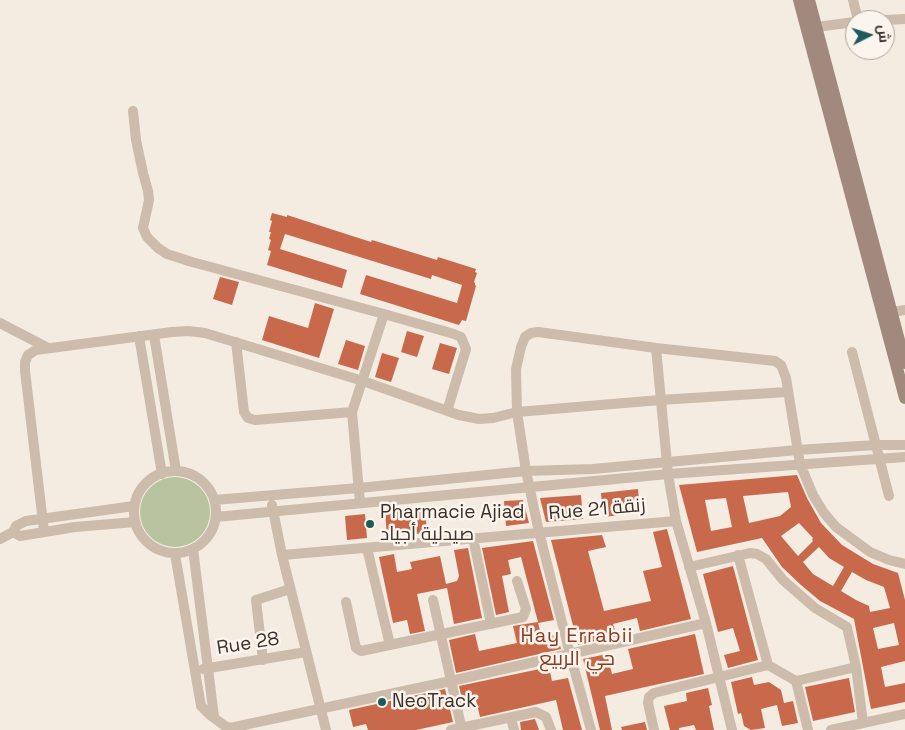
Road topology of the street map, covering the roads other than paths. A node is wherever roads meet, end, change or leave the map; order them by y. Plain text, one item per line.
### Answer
1 (799, 0) edge
2 (809, 0) edge
3 (845, 24) edge
4 (816, 28) junction
5 (133, 111) dead end
6 (905, 310) edge
7 (892, 312) junction
8 (384, 314) junction
9 (0, 323) edge
10 (154, 334) junction
11 (139, 336) junction
12 (236, 342) junction
13 (48, 348) junction
14 (656, 348) junction
15 (852, 352) dead end
16 (905, 362) edge
17 (363, 381) junction
18 (787, 392) junction
19 (905, 398) edge
20 (660, 400) junction
21 (447, 411) junction
22 (352, 412) junction
23 (517, 412) junction
24 (876, 445) junction
25 (905, 445) edge
26 (797, 450) junction
27 (905, 457) edge
28 (879, 458) junction
29 (666, 462) junction
30 (800, 464) junction
31 (176, 471) junction
32 (526, 471) junction
33 (162, 474) junction
34 (668, 474) junction
35 (359, 488) junction
36 (530, 488) junction
37 (270, 496) junction
38 (889, 496) dead end
39 (214, 500) junction
40 (360, 504) junction
41 (134, 506) junction
42 (273, 510) junction
43 (216, 517) junction
44 (43, 519) junction
45 (676, 521) junction
46 (135, 522) junction
47 (13, 532) junction
48 (44, 532) junction
49 (539, 532) junction
50 (473, 538) junction
51 (0, 539) edge
52 (367, 548) junction
53 (193, 549) junction
54 (175, 554) junction
55 (282, 555) junction
56 (738, 555) junction
57 (905, 564) edge
58 (689, 566) junction
59 (517, 581) dead end
60 (290, 589) junction
61 (433, 600) dead end
62 (346, 602) dead end
63 (706, 623) junction
64 (490, 624) junction
65 (441, 635) junction
66 (390, 645) junction
67 (306, 652) junction
68 (570, 654) junction
69 (263, 660) junction
70 (768, 666) junction
71 (856, 667) junction
72 (209, 668) junction
73 (195, 670) junction
74 (719, 678) junction
75 (451, 681) junction
76 (796, 681) junction
77 (320, 709) junction
78 (905, 714) edge
79 (214, 717) junction
80 (511, 718) junction
81 (863, 723) junction
82 (458, 729) edge
83 (326, 730) edge
84 (514, 730) edge
85 (551, 730) edge
86 (591, 730) edge
87 (654, 730) edge
88 (732, 730) edge
89 (808, 730) edge
90 (831, 730) edge

1 - 19 main road
2 - 4 main road
3 - 4 street
4 - 7 main road
5 - 8 street
6 - 7 street
7 - 16 main road
8 - 17 street
8 - 21 street
9 - 13 street
10 - 11 street
10 - 12 street
10 - 31 street
11 - 13 street
11 - 33 street
12 - 17 street
12 - 22 street
13 - 44 street
14 - 18 street
14 - 20 street
14 - 23 street
15 - 24 street
17 - 21 street
17 - 22 street
18 - 20 street
18 - 26 street
20 - 23 street
20 - 29 street
21 - 23 street
22 - 35 street
23 - 32 street
24 - 25 street
24 - 26 street
24 - 28 street
26 - 29 street
26 - 30 street
27 - 28 street
28 - 30 street
28 - 38 street
29 - 32 street
29 - 34 street
30 - 34 street
30 - 57 street
31 - 33 street
31 - 39 street
32 - 35 street
32 - 36 street
33 - 41 street
34 - 36 street
34 - 45 street
35 - 37 street
35 - 40 street
36 - 40 street
36 - 49 street
37 - 39 street
37 - 42 street
39 - 43 street
40 - 42 street
41 - 44 street
41 - 46 street
42 - 43 street
42 - 55 street
43 - 53 street
44 - 47 street
44 - 48 street
45 - 49 street, Rue 21 زنقة
45 - 58 street
46 - 48 street
46 - 54 street
47 - 48 street
47 - 51 street
49 - 50 street, Rue 21 زنقة
49 - 68 street
50 - 52 street, Rue 21 زنقة
50 - 64 street
52 - 55 street, Rue 21 زنقة
52 - 66 street
53 - 54 street
53 - 72 street
54 - 73 street
55 - 60 street
56 - 58 street
56 - 70 street
56 - 71 street
58 - 63 street
59 - 64 street
60 - 67 street
60 - 69 street
61 - 65 street
62 - 66 street
63 - 68 street
63 - 74 street
64 - 65 street
65 - 66 street
65 - 75 street
67 - 69 street, Rue 28
67 - 77 street
68 - 75 street
68 - 86 street
69 - 72 street, Rue 28
70 - 74 street
70 - 76 street
71 - 76 street
71 - 81 street
72 - 73 street, Rue 28
72 - 79 street
73 - 79 street
74 - 87 street
74 - 88 street
75 - 77 street
75 - 82 street
76 - 89 street
77 - 79 street
77 - 83 street
78 - 81 street
80 - 82 street
80 - 84 street
80 - 85 street
81 - 90 street

